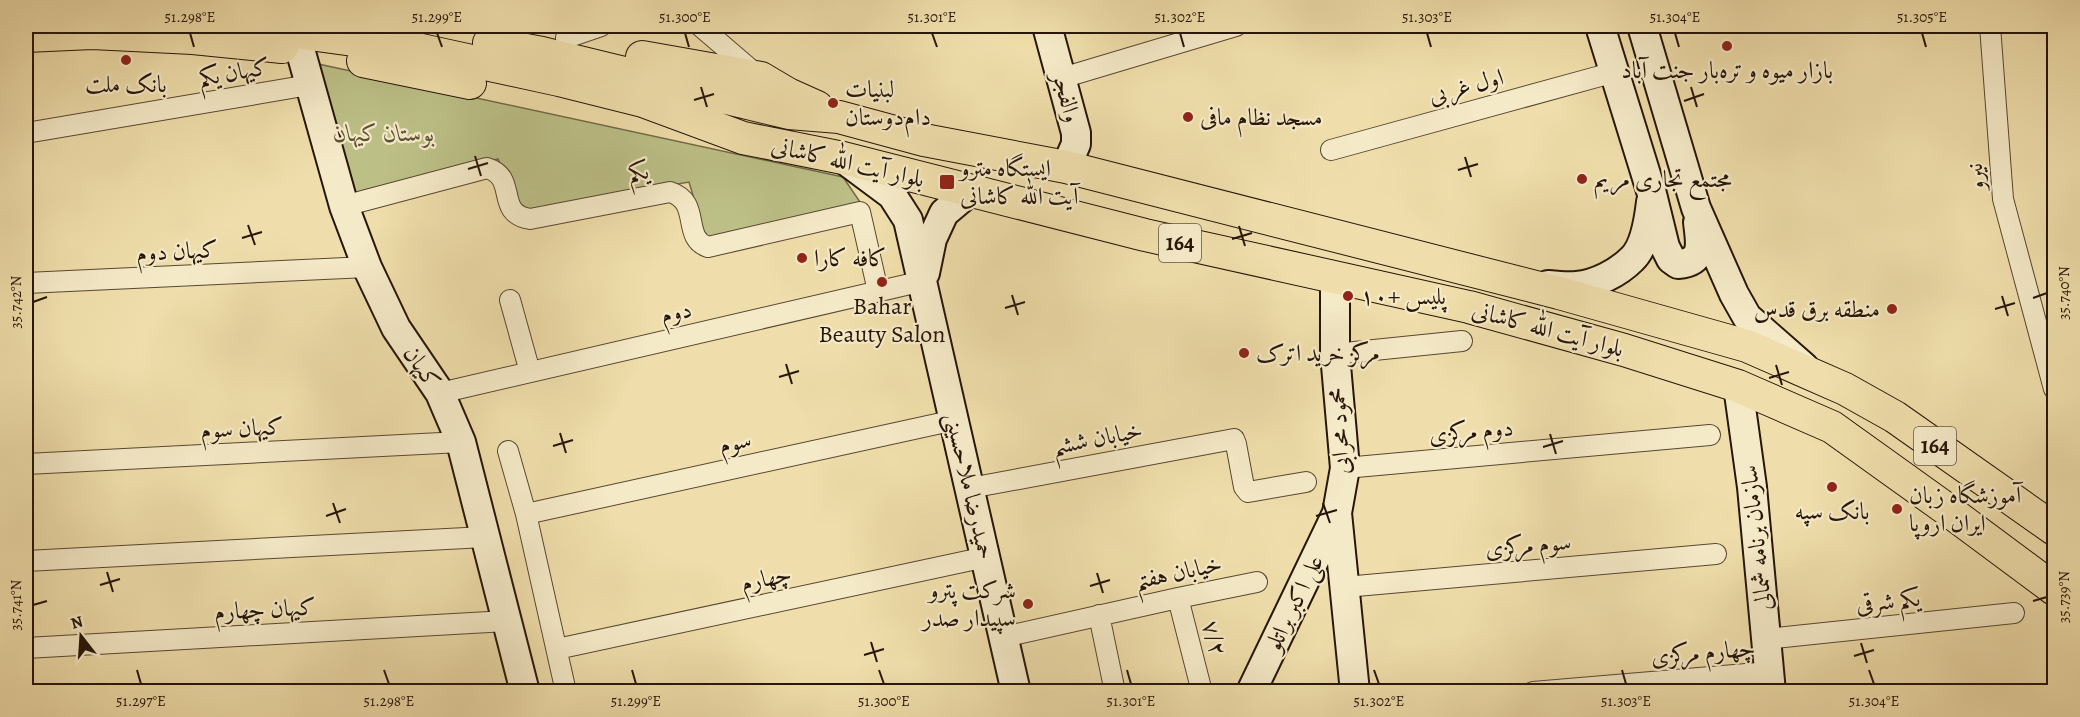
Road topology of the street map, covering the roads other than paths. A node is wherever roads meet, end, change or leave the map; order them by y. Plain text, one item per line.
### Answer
1 (252, 26) edge
2 (405, 26) edge
3 (507, 26) edge
4 (601, 26) edge
5 (700, 26) edge
6 (1047, 26) edge
7 (1236, 26) edge
8 (1600, 26) edge
9 (1642, 26) edge
10 (1990, 26) edge
11 (26, 36) edge
12 (566, 38) junction
13 (300, 49) junction
14 (1615, 72) junction
15 (761, 78) junction
16 (1062, 78) junction
17 (309, 85) junction
18 (839, 117) junction
19 (26, 133) edge
20 (743, 138) junction
21 (1331, 150) dead end
22 (843, 158) junction
23 (1066, 167) junction
24 (969, 192) junction
25 (1652, 194) junction
26 (344, 207) junction
27 (1696, 208) junction
28 (366, 267) junction
29 (1493, 276) junction
30 (1335, 278) junction
31 (923, 281) junction
32 (26, 283) edge
33 (878, 291) junction
34 (510, 300) dead end
35 (1462, 341) dead end
36 (1335, 354) junction
37 (530, 372) junction
38 (1810, 372) junction
39 (1738, 386) junction
40 (2055, 389) edge
41 (440, 393) junction
42 (955, 420) junction
43 (1710, 435) dead end
44 (461, 442) junction
45 (508, 451) dead end
46 (26, 464) edge
47 (1345, 468) junction
48 (1306, 482) dead end
49 (970, 488) junction
50 (1337, 513) junction
51 (526, 514) junction
52 (2055, 529) edge
53 (486, 537) junction
54 (1716, 554) dead end
55 (986, 557) junction
56 (26, 561) edge
57 (2041, 571) edge
58 (1257, 582) dead end
59 (1345, 587) junction
60 (2055, 589) edge
61 (1178, 598) junction
62 (2014, 613) dead end
63 (1099, 615) junction
64 (507, 621) junction
65 (1004, 637) junction
66 (1766, 639) junction
67 (26, 648) edge
68 (557, 649) junction
69 (1770, 682) edge
70 (525, 692) edge
71 (566, 692) edge
72 (1016, 692) edge
73 (1115, 692) edge
74 (1202, 692) edge
75 (1251, 692) edge
76 (1355, 692) edge
77 (1533, 692) edge

1 - 20 main road, بلوار آیت الله کاشانی / 164
2 - 18 main road, بلوار آیت الله کاشانی / 164
3 - 12 main road
4 - 12 street
5 - 15 street
6 - 16 street, والفجر
7 - 16 street
8 - 14 street
9 - 27 street
10 - 40 street, نیرو
11 - 13 main road
12 - 15 main road
13 - 17 street, کیهان
13 - 20 main road
14 - 21 street, اول غربی
14 - 25 street
15 - 18 main road
16 - 23 street, والفجر
17 - 19 street, کیهان یکم
17 - 26 street, کیهان
18 - 23 main road, بلوار آیت الله کاشانی / 164
20 - 22 main road, بلوار آیت الله کاشانی / 164
22 - 24 main road, بلوار آیت الله کاشانی / 164
22 - 31 street, حمیدرضا ملاحسینی
23 - 29 main road, بلوار آیت الله کاشانی / 164
24 - 30 main road, بلوار آیت الله کاشانی / 164
24 - 31 street
25 - 27 street
25 - 29 street
26 - 28 street, کیهان
26 - 33 street, یکم
27 - 38 street
28 - 32 street, کیهان دوم
28 - 41 street, کیهان
29 - 38 main road, بلوار آیت الله کاشانی / 164
30 - 36 street, محمود محرابی
30 - 39 main road, بلوار آیت الله کاشانی / 164
31 - 33 street, دوم
31 - 42 street, حمیدرضا ملاحسینی
33 - 37 street, دوم
34 - 37 street
35 - 36 street
36 - 47 street, محمود محرابی
37 - 41 street, دوم
38 - 52 main road, بلوار آیت الله کاشانی / 164
39 - 57 main road, بلوار آیت الله کاشانی / 164
39 - 66 street, سازمان برنامه شمالی
41 - 44 street, کیهان
42 - 49 street, حمیدرضا ملاحسینی
42 - 51 street, سوم
43 - 47 street, دوم مرکزی
44 - 46 street, کیهان سوم
44 - 53 street, کیهان
45 - 51 street
47 - 50 street, محمود محرابی
48 - 49 street, خیابان ششم
49 - 55 street, حمیدرضا ملاحسینی
50 - 59 street, محمود محرابی
50 - 75 street, علی اکبر براتلو
51 - 68 street
53 - 56 street
53 - 64 street, کیهان
54 - 59 street, سوم مرکزی
55 - 65 street, حمیدرضا ملاحسینی
55 - 68 street, چهارم
57 - 60 main road, بلوار آیت الله کاشانی / 164
58 - 61 street, خیابان هفتم
59 - 76 street, محمود محرابی
61 - 63 street, خیابان هفتم
61 - 74 street, ۷/۲
62 - 66 street, یکم شرقی
63 - 65 street, خیابان هفتم
63 - 73 street
64 - 67 street, کیهان چهارم
64 - 70 street, کیهان
65 - 72 street, حمیدرضا ملاحسینی
66 - 69 street, سازمان برنامه شمالی
68 - 71 street
69 - 77 street, چهارم مرکزی

